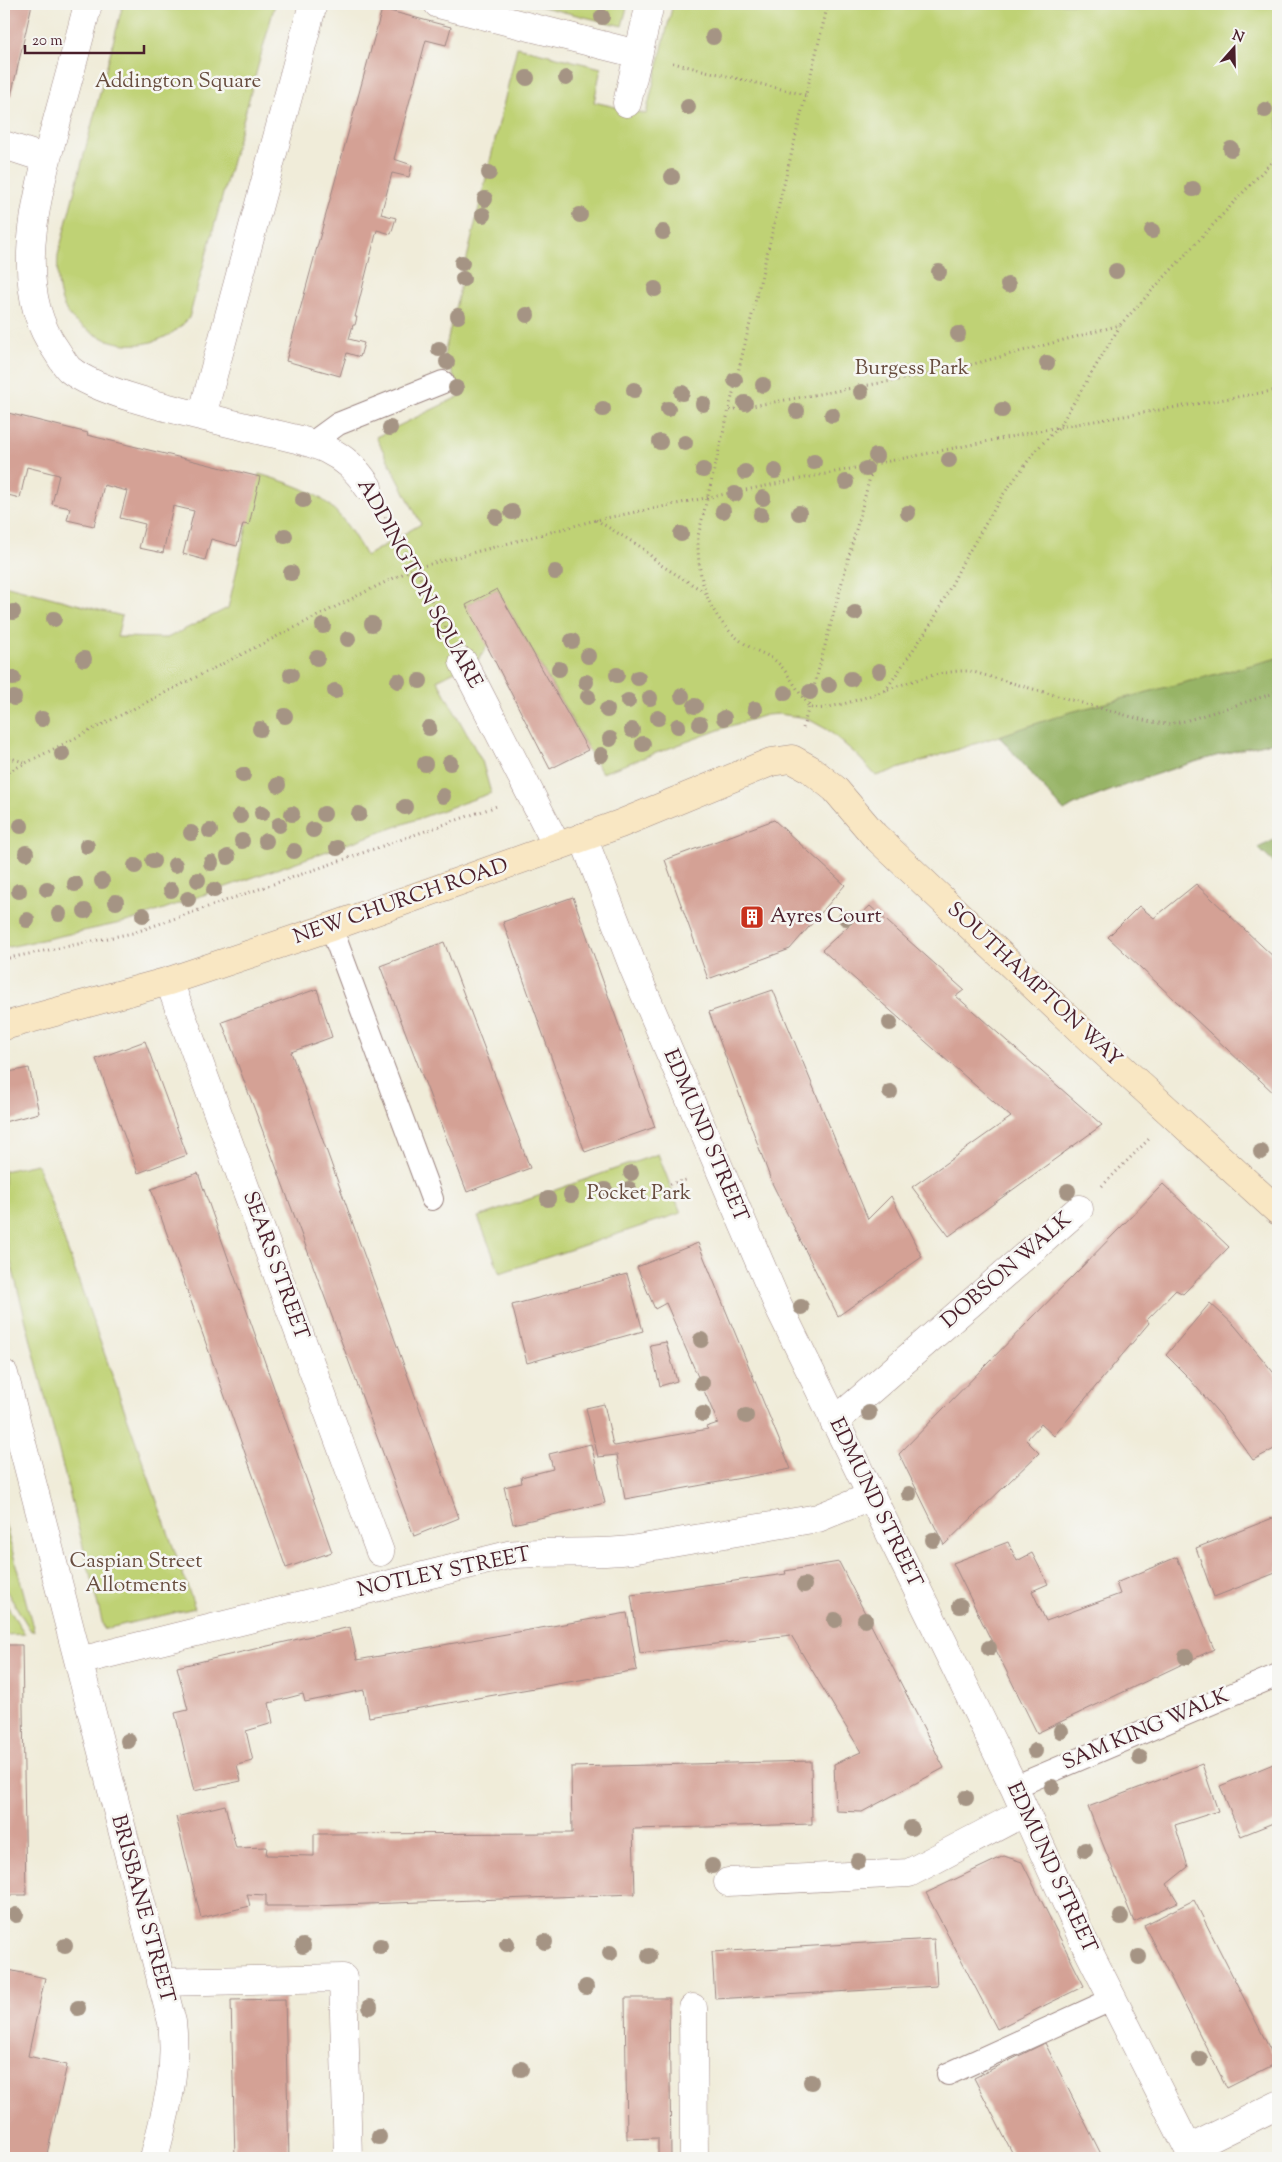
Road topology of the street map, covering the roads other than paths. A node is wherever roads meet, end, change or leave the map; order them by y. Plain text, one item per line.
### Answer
1 (88, 4) edge
2 (313, 4) edge
3 (438, 4) edge
4 (649, 8) dead end
5 (638, 54) junction
6 (627, 102) dead end
7 (4, 145) edge
8 (47, 159) junction
9 (444, 382) dead end
10 (202, 416) junction
11 (312, 443) junction
12 (368, 487) road end
13 (463, 662) road end
14 (792, 759) joint
15 (583, 837) junction
16 (557, 846) junction
17 (331, 927) junction
18 (169, 981) junction
19 (4, 1026) edge
20 (432, 1199) dead end
21 (1079, 1209) road end
22 (1278, 1211) edge
23 (4, 1374) edge
24 (834, 1422) junction
25 (870, 1497) junction
26 (380, 1552) dead end
27 (79, 1661) junction
28 (1278, 1675) edge
29 (1014, 1786) junction
30 (1025, 1812) junction
31 (728, 1882) dead end
32 (161, 1982) junction
33 (1113, 1999) junction
34 (693, 2008) dead end
35 (948, 2074) dead end
36 (1278, 2105) edge
37 (1191, 2154) edge
38 (154, 2158) edge
39 (348, 2158) edge
40 (694, 2158) edge

1 - 8 street, ADDINGTON SQUARE
2 - 10 street
3 - 5 street
4 - 5 street
5 - 6 street
7 - 8 street
8 - 10 street, ADDINGTON SQUARE
9 - 11 lane
10 - 11 street, ADDINGTON SQUARE
11 - 12 street, ADDINGTON SQUARE
13 - 16 street, ADDINGTON SQUARE
14 - 15 main road, NEW CHURCH ROAD
14 - 22 main road, SOUTHAMPTON WAY
15 - 16 main road, NEW CHURCH ROAD
15 - 24 street, EDMUND STREET
16 - 17 main road, NEW CHURCH ROAD
17 - 18 main road, NEW CHURCH ROAD
17 - 20 lane
18 - 19 main road, NEW CHURCH ROAD
18 - 26 street, SEARS STREET
21 - 24 street, DOBSON WALK
23 - 27 street, BRISBANE STREET
24 - 25 street, EDMUND STREET
25 - 27 street, NOTLEY STREET
25 - 29 street, EDMUND STREET
27 - 32 street, BRISBANE STREET
28 - 29 lane, SAM KING WALK
29 - 30 street, EDMUND STREET
30 - 31 street
30 - 33 street, EDMUND STREET
32 - 38 street, BRISBANE STREET
32 - 39 street
33 - 35 lane
33 - 37 street, EDMUND STREET
34 - 40 street
36 - 37 street

